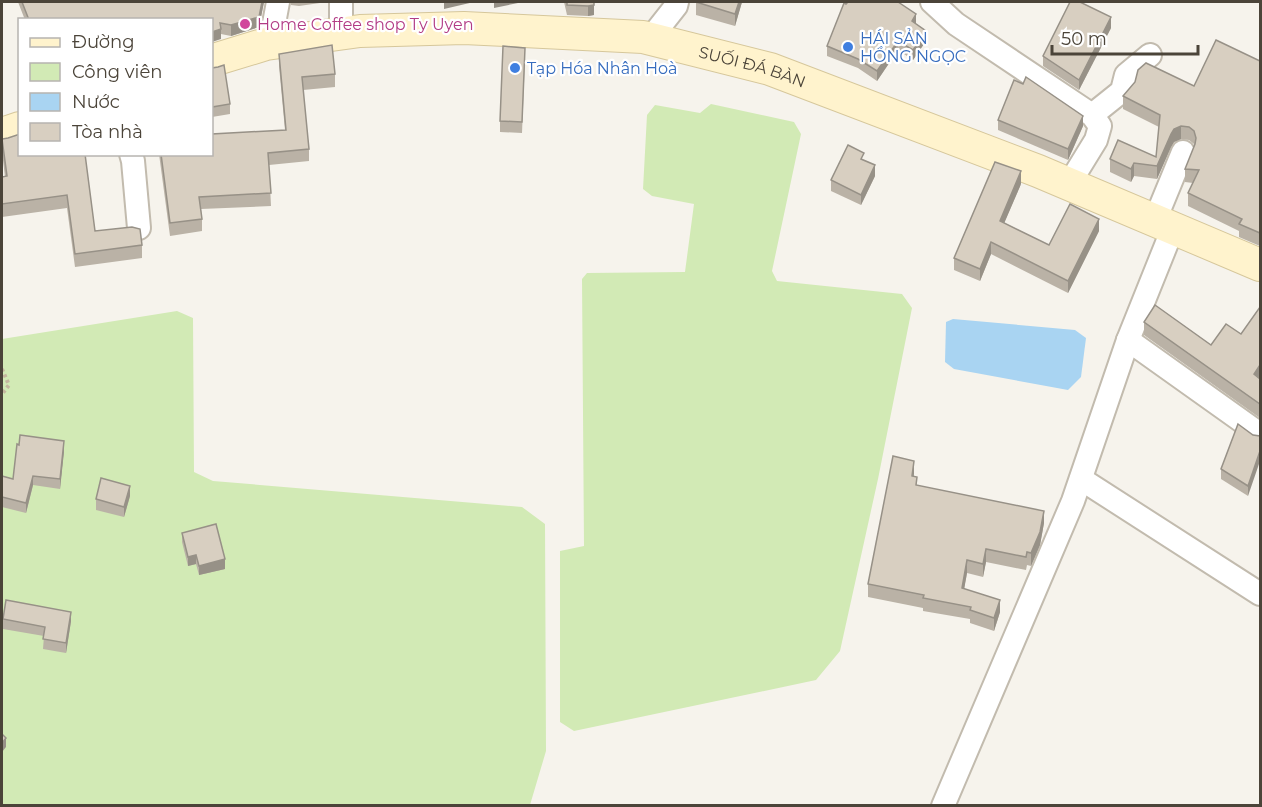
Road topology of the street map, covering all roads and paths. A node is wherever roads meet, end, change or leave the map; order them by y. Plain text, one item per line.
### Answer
1 (278, 2) edge
2 (341, 2) edge
3 (677, 2) edge
4 (932, 2) edge
5 (341, 33) junction
6 (650, 39) junction
7 (266, 44) junction
8 (1150, 55) dead end
9 (213, 61) edge
10 (1092, 115) junction
11 (18, 129) edge
12 (2, 134) edge
13 (1184, 152) dead end
14 (131, 156) edge
15 (1069, 184) junction
16 (1164, 224) junction
17 (139, 228) edge
18 (1260, 265) edge
19 (1128, 340) junction
20 (2, 369) edge
21 (2, 394) edge
22 (1260, 434) edge
23 (1081, 479) junction
24 (1260, 594) edge
25 (944, 806) edge

1 - 7 street
2 - 5 street
3 - 6 street
4 - 10 street
5 - 6 street, SUỐI ĐÁ BÀN
5 - 7 street, SUỐI ĐÁ BÀN
6 - 15 street, SUỐI ĐÁ BÀN
7 - 9 street, SUỐI ĐÁ BÀN
8 - 10 street
10 - 15 street
11 - 12 street
13 - 16 street
14 - 17 street
15 - 16 street, SUỐI ĐÁ BÀN
16 - 18 street, SUỐI ĐÁ BÀN
16 - 19 street
19 - 22 street
19 - 23 street
20 - 21 path
23 - 24 street
23 - 25 street

